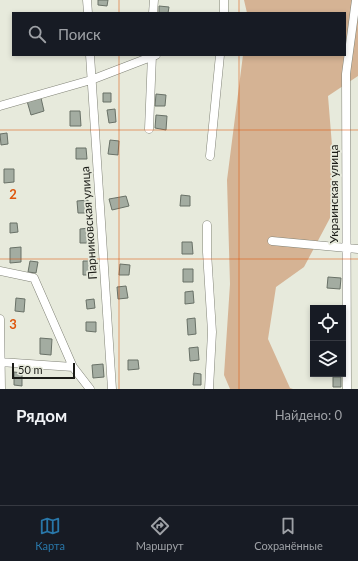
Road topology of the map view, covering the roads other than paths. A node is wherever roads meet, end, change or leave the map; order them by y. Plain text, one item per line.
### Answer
1 (87, 0) edge
2 (154, 0) edge
3 (224, 0) edge
4 (355, 1) edge
5 (88, 12) edge
6 (153, 12) edge
7 (224, 12) edge
8 (90, 56) edge
9 (154, 56) edge
10 (220, 56) edge
11 (92, 80) junction
12 (0, 106) edge
13 (149, 129) dead end
14 (210, 156) dead end
15 (207, 225) dead end
16 (272, 241) dead end
17 (346, 248) junction
18 (358, 249) edge
19 (0, 271) edge
20 (0, 319) edge
21 (1, 362) edge
22 (73, 367) junction
23 (1, 389) edge
24 (90, 389) edge
25 (112, 389) edge
26 (209, 389) edge
27 (347, 389) edge

1 - 5 street
2 - 6 street
3 - 7 street
4 - 17 street, Украинская улица
8 - 11 street, Парниковская улица
9 - 11 street
9 - 13 street
10 - 14 street
11 - 12 street
11 - 25 street, Парниковская улица
15 - 26 street
16 - 17 street
17 - 18 street
17 - 27 street, Украинская улица
19 - 22 street
20 - 21 street
21 - 22 street
21 - 23 street
22 - 24 street

